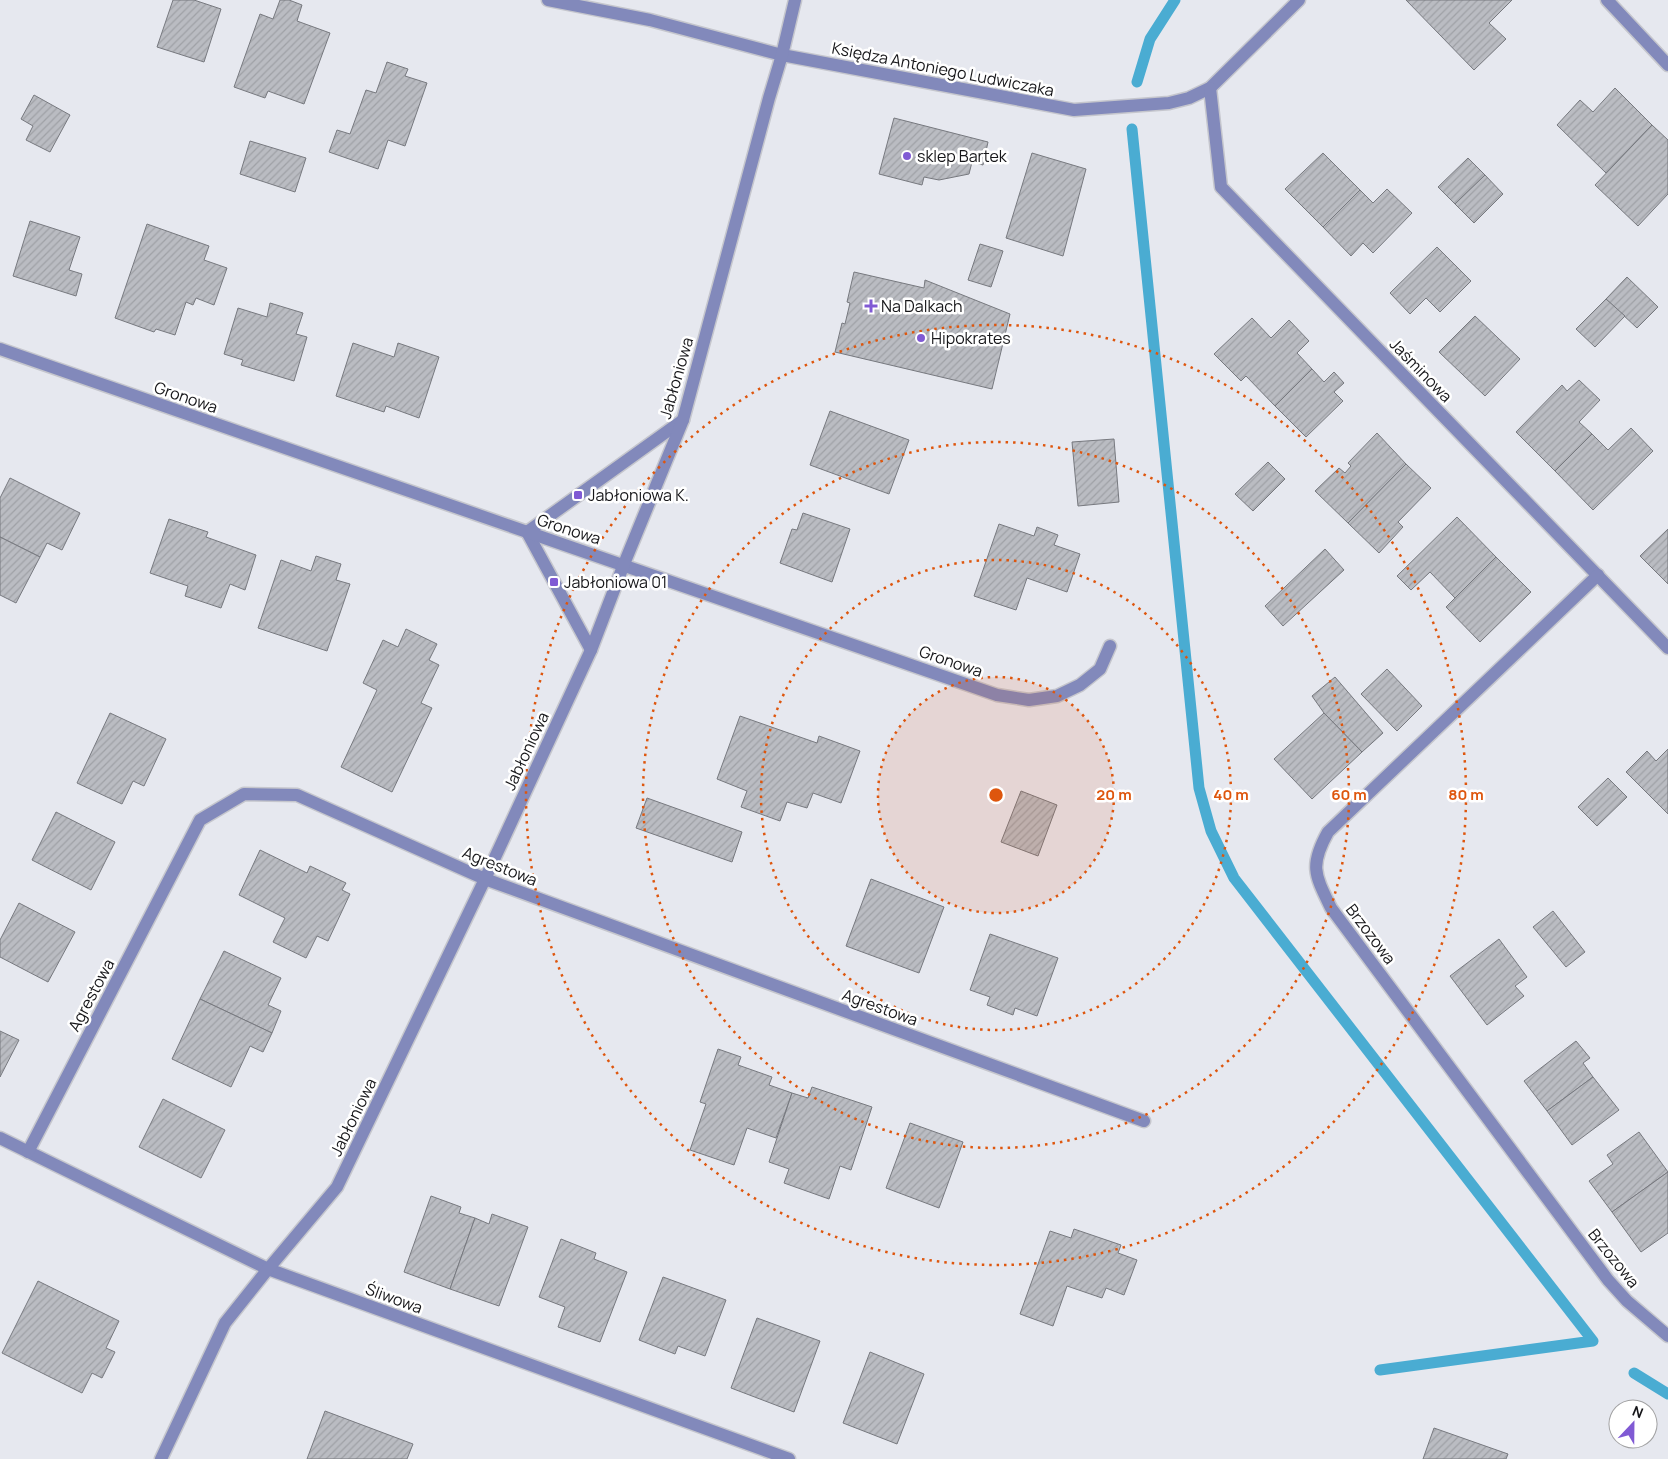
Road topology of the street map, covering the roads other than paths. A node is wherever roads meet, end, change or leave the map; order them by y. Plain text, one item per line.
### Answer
1 (548, 0) edge
2 (795, 0) edge
3 (1299, 0) edge
4 (1607, 0) edge
5 (782, 55) junction
6 (1668, 65) edge
7 (1210, 88) junction
8 (0, 350) edge
9 (683, 420) junction
10 (527, 532) junction
11 (624, 564) junction
12 (1598, 575) junction
13 (1110, 646) dead end
14 (1668, 648) edge
15 (591, 650) junction
16 (485, 879) junction
17 (1144, 1121) dead end
18 (0, 1138) edge
19 (28, 1152) junction
20 (268, 1269) junction
21 (1668, 1336) edge
22 (161, 1459) edge
23 (789, 1459) edge

1 - 5 street, Księdza Antoniego Ludwiczaka
2 - 5 street, Jabłoniowa
3 - 7 street, Księdza Antoniego Ludwiczaka
4 - 6 street
5 - 7 street, Księdza Antoniego Ludwiczaka
5 - 9 street, Jabłoniowa
7 - 12 street, Jaśminowa
8 - 10 street, Gronowa
9 - 10 street
9 - 11 street, Jabłoniowa
10 - 11 street, Gronowa
10 - 15 street
11 - 13 street, Gronowa
11 - 15 street, Jabłoniowa
12 - 14 street, Jaśminowa
12 - 21 street, Brzozowa
15 - 16 street, Jabłoniowa
16 - 17 street, Agrestowa
16 - 19 street, Agrestowa
16 - 20 street, Jabłoniowa
18 - 19 street, Śliwowa
19 - 20 street, Śliwowa
20 - 22 street, Jabłoniowa
20 - 23 street, Śliwowa

